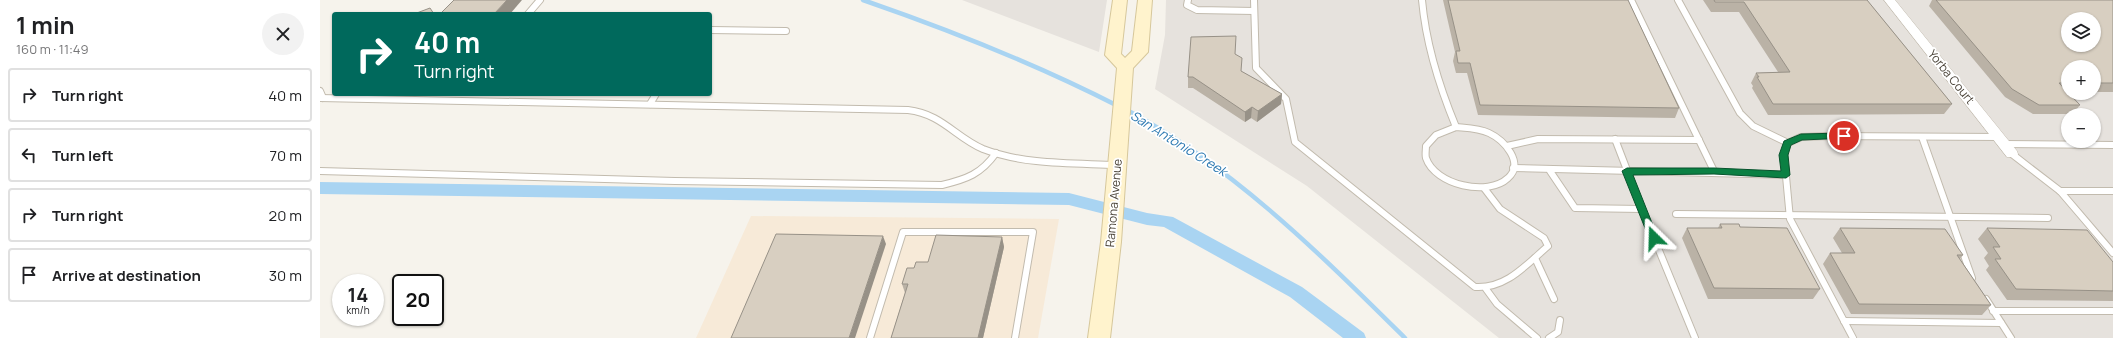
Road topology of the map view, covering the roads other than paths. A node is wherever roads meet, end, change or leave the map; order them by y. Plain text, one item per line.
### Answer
1 (540, 0) edge
2 (1120, 0) edge
3 (1145, 0) edge
4 (1188, 0) edge
5 (1254, 0) edge
6 (1422, 0) edge
7 (1631, 0) edge
8 (1678, 0) edge
9 (1889, 0) edge
10 (1254, 11) junction
11 (530, 12) edge
12 (712, 30) edge
13 (786, 31) dead end
14 (1125, 67) junction
15 (320, 91) edge
16 (458, 96) edge
17 (655, 96) edge
18 (322, 98) edge
19 (454, 101) junction
20 (650, 104) junction
21 (1456, 127) junction
22 (1922, 137) junction
23 (1615, 140) junction
24 (1699, 140) junction
25 (2002, 140) junction
26 (1788, 143) junction
27 (2113, 145) edge
28 (1507, 146) junction
29 (996, 153) junction
30 (2012, 154) joint
31 (1119, 159) junction
32 (1513, 168) junction
33 (1550, 171) junction
34 (1627, 171) junction
35 (1714, 171) junction
36 (320, 172) edge
37 (1786, 175) junction
38 (1484, 188) junction
39 (2060, 191) junction
40 (2113, 191) edge
41 (1642, 209) junction
42 (1676, 214) dead end
43 (1790, 217) junction
44 (1950, 218) junction
45 (2048, 218) dead end
46 (2113, 253) edge
47 (1535, 258) junction
48 (1977, 286) edge
49 (1486, 289) junction
50 (1981, 292) edge
51 (1554, 299) dead end
52 (1993, 311) junction
53 (2113, 311) edge
54 (1560, 320) dead end
55 (1844, 321) junction
56 (2001, 323) junction
57 (870, 338) edge
58 (1015, 338) edge
59 (1099, 338) edge
60 (1537, 338) edge
61 (1549, 338) edge
62 (1695, 338) edge
63 (1853, 338) edge
64 (2011, 338) edge

1 - 11 lane
2 - 14 main road
3 - 14 main road
4 - 10 lane
5 - 10 lane
6 - 21 lane
7 - 24 lane
8 - 26 lane
9 - 25 street, Yorba Court
10 - 49 lane
12 - 13 lane
14 - 31 main road, Ramona Avenue
15 - 18 lane
16 - 19 lane
17 - 20 lane
18 - 19 lane
19 - 20 lane
20 - 29 lane
21 - 28 lane
21 - 38 lane
22 - 25 lane
22 - 26 lane
22 - 44 lane
23 - 24 lane
23 - 28 lane
23 - 34 lane
24 - 35 lane
25 - 27 lane
25 - 30 street, Yorba Court
26 - 37 lane
28 - 32 lane
29 - 31 lane
29 - 36 lane
30 - 39 lane
31 - 59 main road, Ramona Avenue
32 - 33 lane
32 - 38 lane
33 - 34 lane
33 - 41 lane
34 - 35 lane
34 - 41 lane
35 - 37 lane
37 - 43 lane
38 - 47 lane
39 - 40 lane
39 - 46 lane
41 - 62 lane
42 - 43 lane
43 - 44 lane
43 - 55 lane
44 - 45 lane
44 - 48 lane
47 - 49 lane
47 - 51 lane
49 - 60 lane
50 - 52 lane
52 - 53 lane
52 - 56 lane
54 - 61 lane
55 - 56 lane
55 - 63 lane
56 - 64 lane
57 - 58 lane

